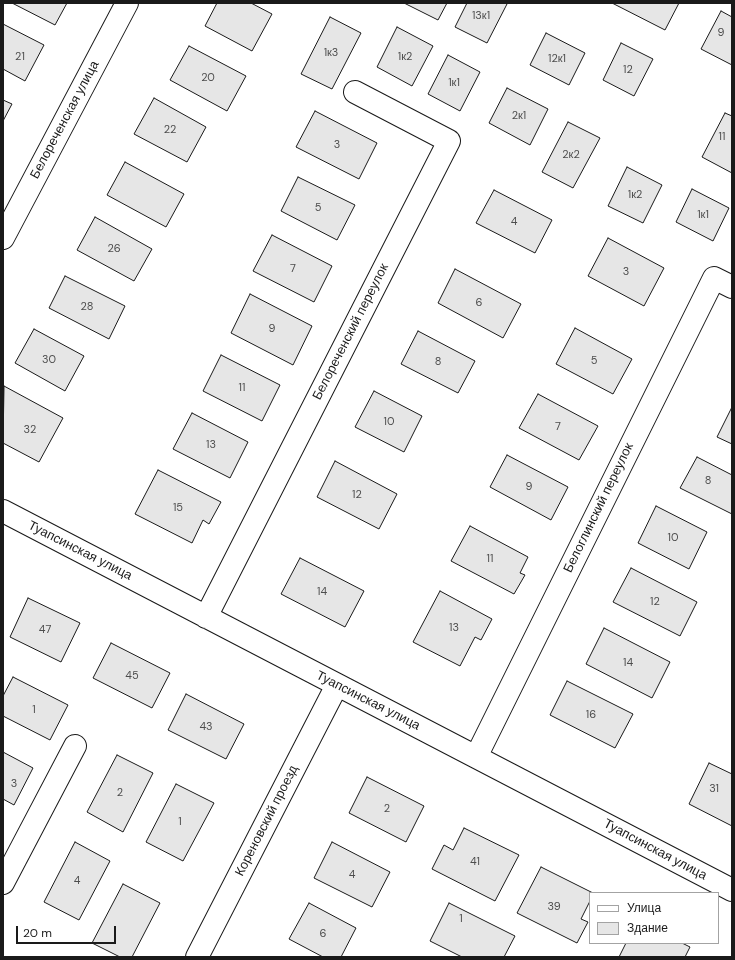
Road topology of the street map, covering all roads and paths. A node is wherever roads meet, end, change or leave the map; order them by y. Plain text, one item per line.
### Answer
1 (127, 3) edge
2 (355, 92) dead end
3 (3, 238) edge
4 (732, 288) edge
5 (3, 511) edge
6 (206, 617) junction
7 (337, 685) junction
8 (75, 746) dead end
9 (476, 757) junction
10 (3, 882) edge
11 (732, 890) edge
12 (197, 957) edge

1 - 3 street, Белореченская улица
2 - 6 street, Белореченский переулок
4 - 9 street, Белоглинский переулок
5 - 6 street, Туапсинская улица
6 - 7 street, Туапсинская улица
7 - 9 street, Туапсинская улица
7 - 12 street, Кореновский проезд
8 - 10 street
9 - 11 street, Туапсинская улица

